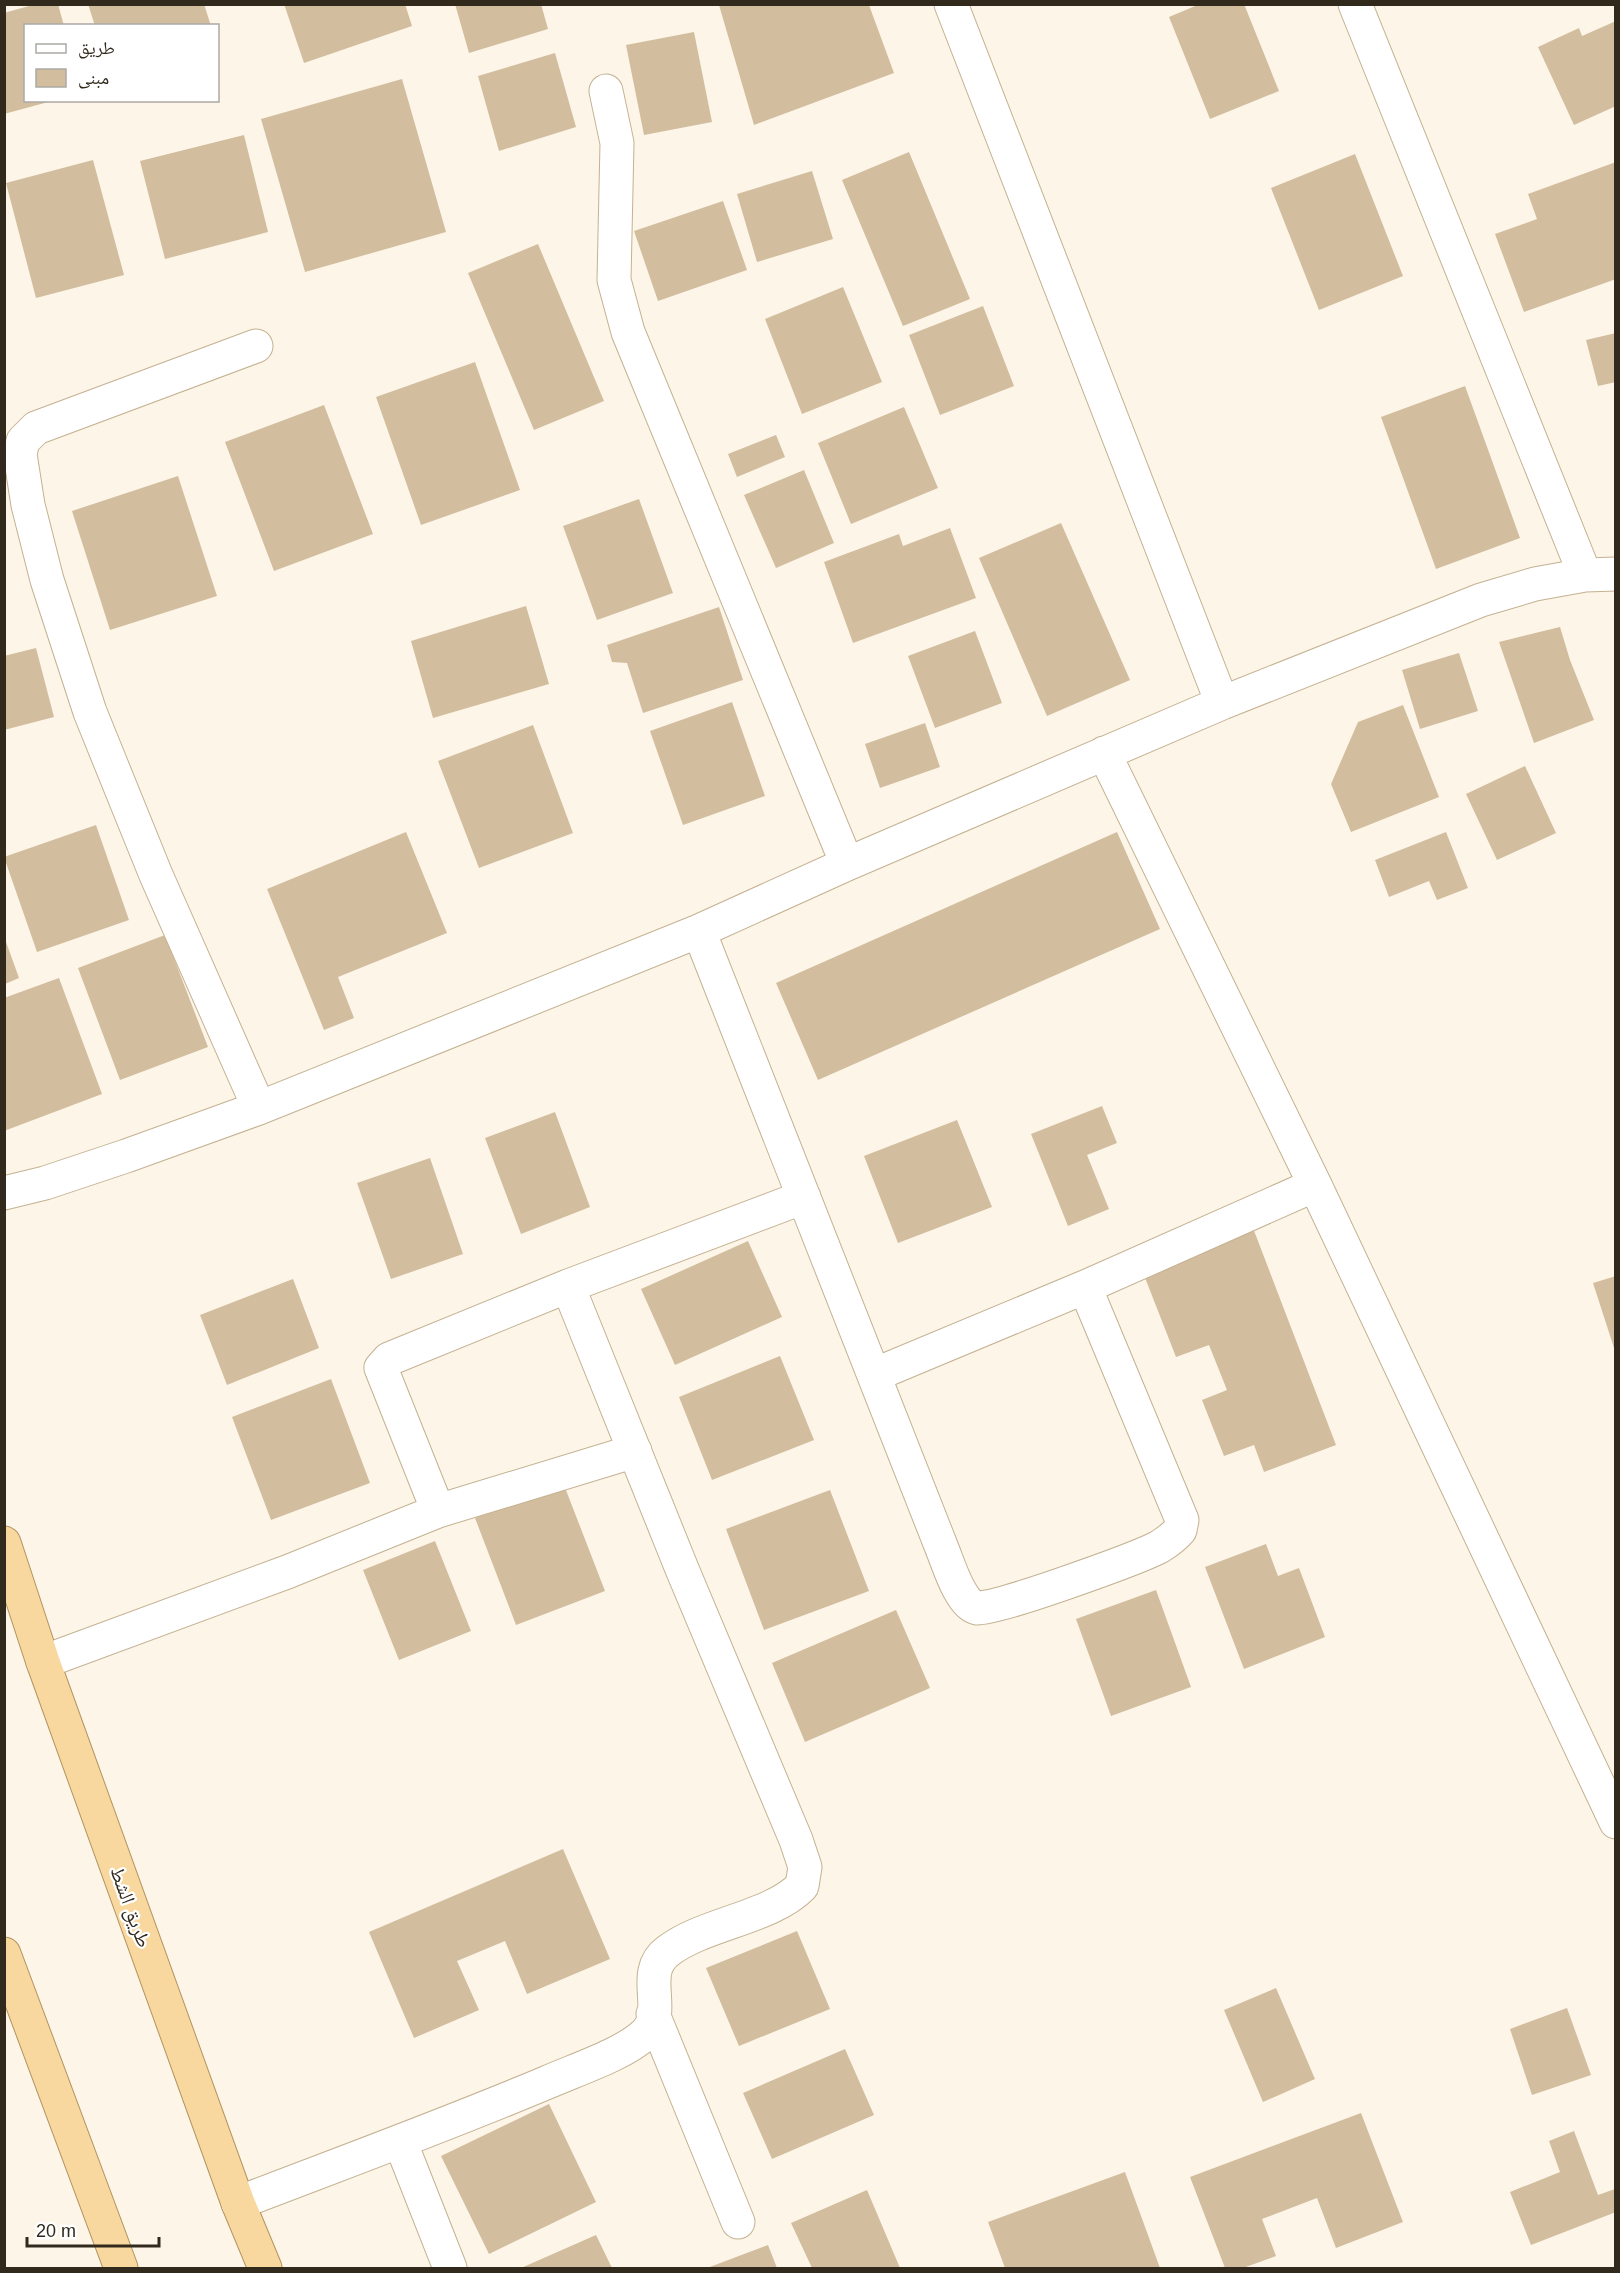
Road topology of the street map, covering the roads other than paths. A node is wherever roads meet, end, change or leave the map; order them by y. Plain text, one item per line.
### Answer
1 (951, 4) edge
2 (1355, 4) edge
3 (606, 91) dead end
4 (256, 346) dead end
5 (1600, 574) edge
6 (1222, 703) junction
7 (1104, 753) junction
8 (847, 864) junction
9 (699, 931) junction
10 (259, 1108) junction
11 (1315, 1185) junction
12 (4, 1193) edge
13 (804, 1197) junction
14 (568, 1286) junction
15 (1085, 1287) junction
16 (874, 1375) junction
17 (635, 1450) junction
18 (438, 1511) junction
19 (4, 1543) edge
20 (43, 1662) junction
21 (1616, 1822) edge
22 (4, 1954) edge
23 (653, 2014) junction
24 (400, 2141) junction
25 (238, 2203) junction
26 (738, 2222) dead end
27 (121, 2268) edge
28 (265, 2268) edge
29 (450, 2268) edge

1 - 6 street
2 - 5 street
3 - 8 street
4 - 10 street
5 - 6 street
6 - 7 street
7 - 8 street
7 - 11 street
8 - 9 street
9 - 10 street
9 - 13 street
10 - 12 street
11 - 15 street
11 - 21 street
13 - 14 street
13 - 16 street
14 - 17 street
14 - 18 street
15 - 16 street
15 - 16 street
17 - 18 street
17 - 23 street
18 - 20 street
19 - 20 highway, طريق الشط
20 - 25 highway, طريق الشط
22 - 27 highway
23 - 24 street
23 - 26 street
24 - 25 street
24 - 29 street
25 - 28 highway, طريق الشط

